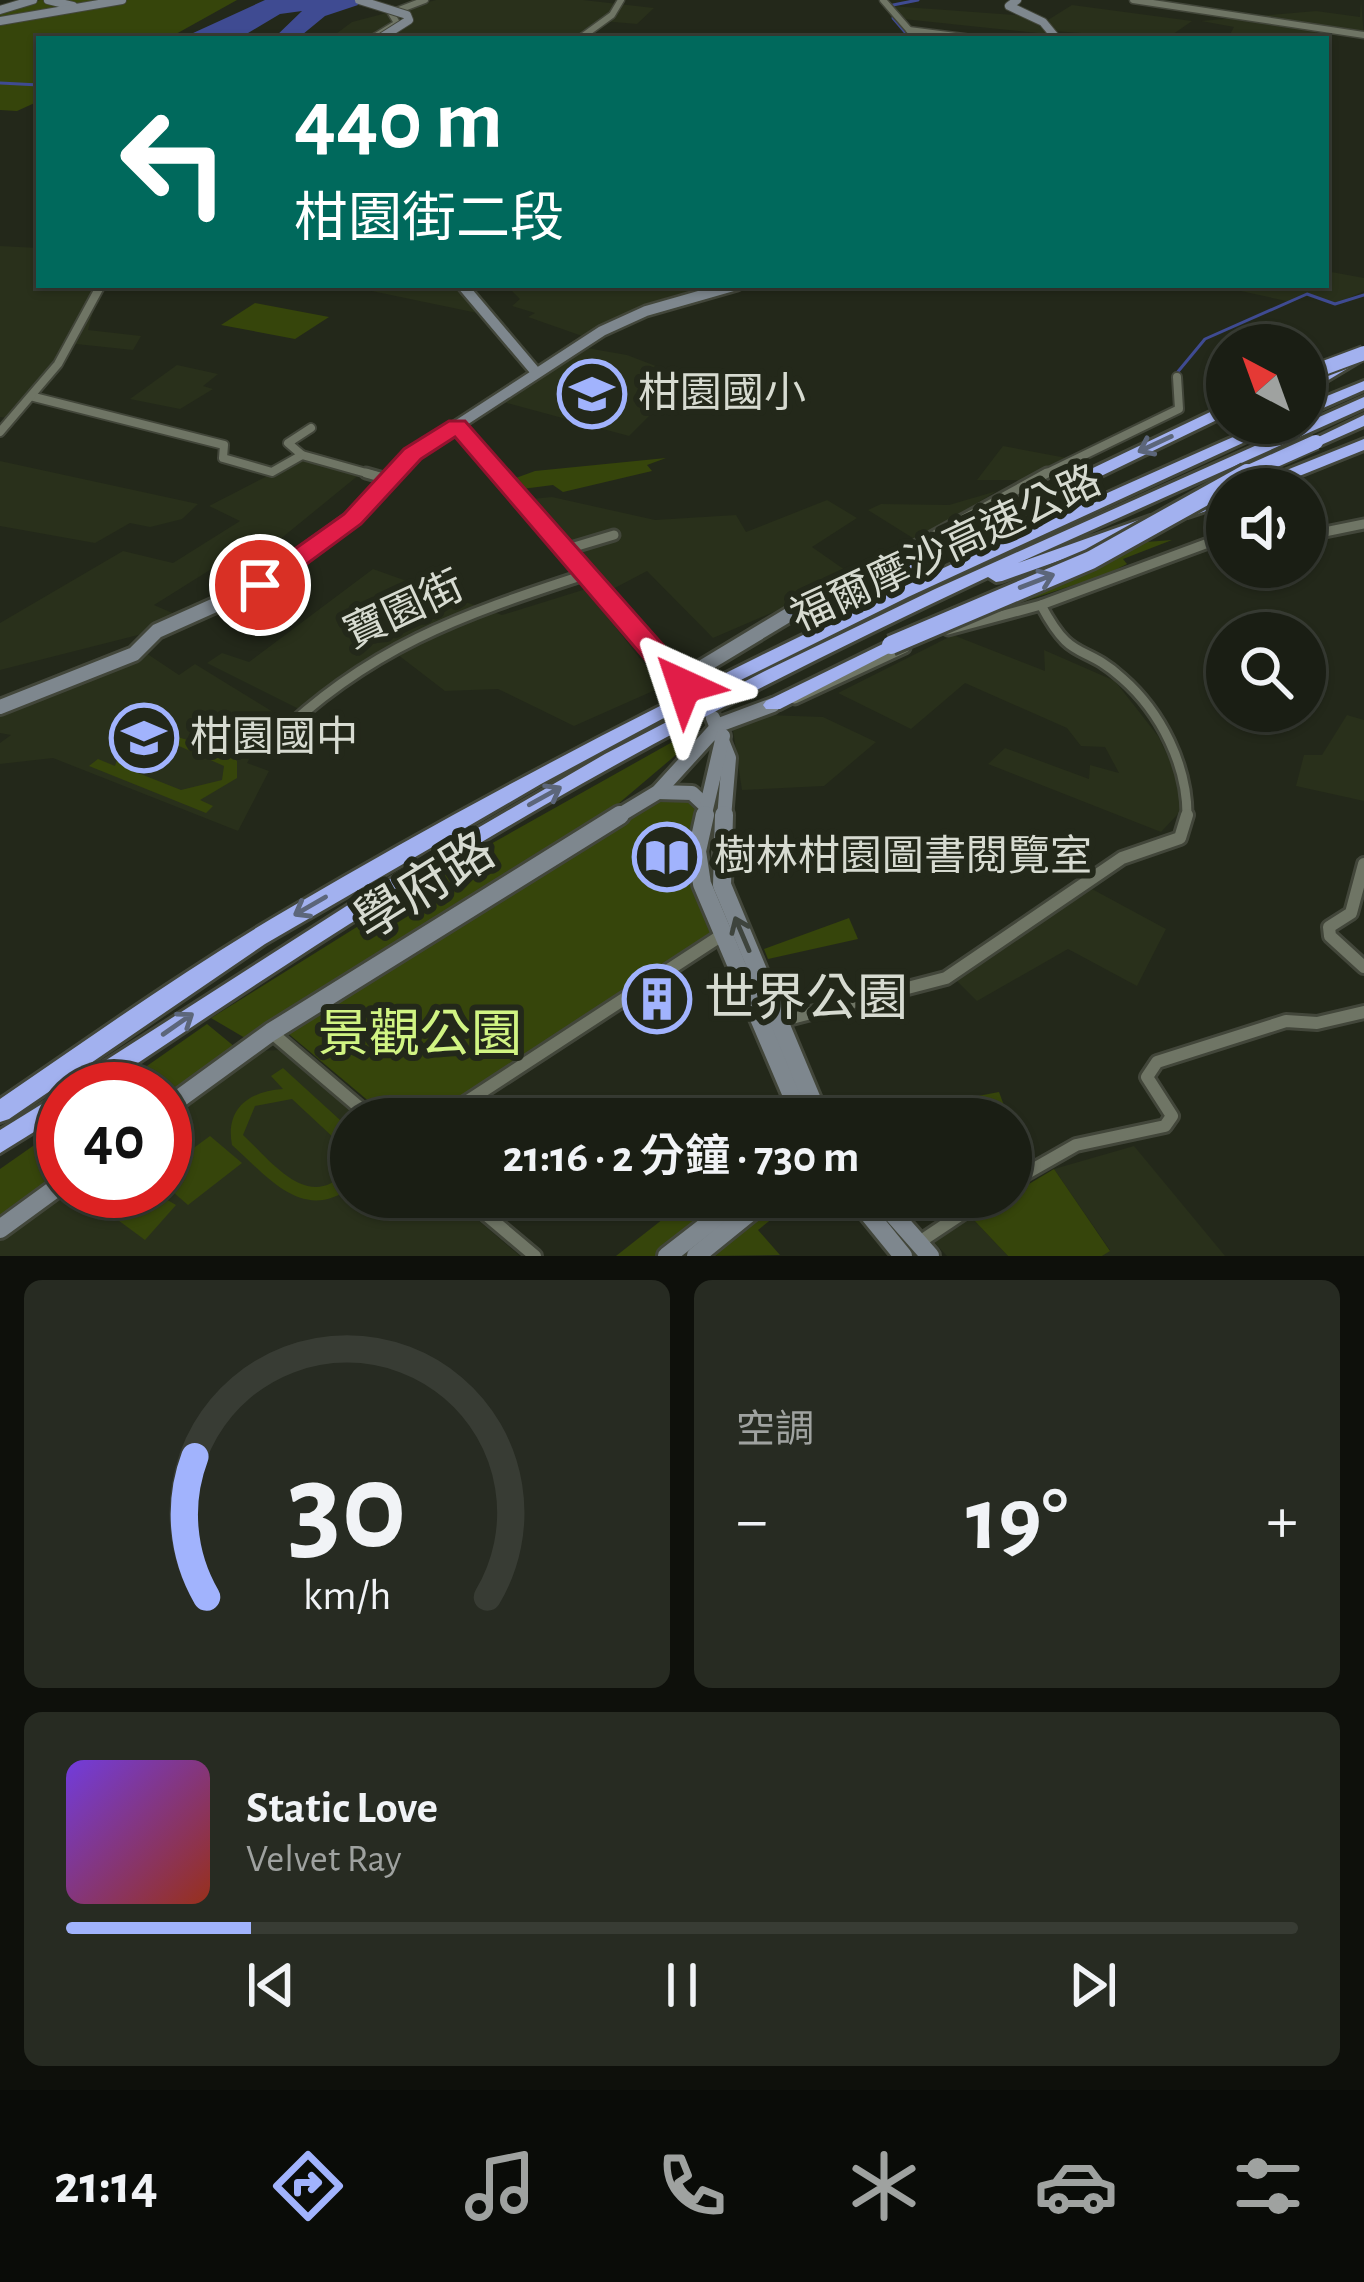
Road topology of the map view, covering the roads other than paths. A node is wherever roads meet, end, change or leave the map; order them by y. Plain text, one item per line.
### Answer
1 (31, 0) edge
2 (48, 0) edge
3 (122, 0) edge
4 (359, 0) edge
5 (425, 0) edge
6 (621, 0) edge
7 (883, 0) edge
8 (1017, 0) edge
9 (1133, 0) edge
10 (77, 8) junction
11 (0, 9) edge
12 (0, 21) edge
13 (909, 30) junction
14 (1364, 35) edge
15 (379, 36) edge
16 (381, 36) edge
17 (583, 36) edge
18 (914, 36) edge
19 (956, 36) edge
20 (1055, 36) edge
21 (99, 288) edge
22 (465, 288) edge
23 (726, 288) edge
24 (1364, 352) edge
25 (1326, 367) edge
26 (535, 370) junction
27 (1178, 376) dead end
28 (1326, 376) edge
29 (1364, 386) edge
30 (34, 397) junction
31 (1326, 402) edge
32 (1364, 402) edge
33 (1206, 420) edge
34 (1364, 420) edge
35 (457, 426) junction
36 (311, 428) dead end
37 (0, 432) edge
38 (1206, 442) edge
39 (1231, 444) edge
40 (1364, 444) edge
41 (302, 455) junction
42 (1305, 468) edge
43 (387, 479) junction
44 (1206, 504) edge
45 (1364, 524) edge
46 (1326, 532) edge
47 (614, 535) dead end
48 (1206, 544) edge
49 (564, 550) junction
50 (584, 575) junction
51 (877, 604) junction
52 (1042, 605) junction
53 (795, 611) junction
54 (809, 657) junction
55 (773, 706) junction
56 (0, 707) edge
57 (718, 726) junction
58 (273, 741) dead end
59 (658, 793) junction
60 (706, 806) junction
61 (1364, 864) edge
62 (723, 935) junction
63 (1364, 967) edge
64 (1364, 1012) edge
65 (780, 1021) junction
66 (271, 1032) junction
67 (121, 1062) edge
68 (192, 1089) edge
69 (348, 1098) edge
70 (471, 1098) edge
71 (793, 1098) edge
72 (811, 1098) edge
73 (0, 1112) edge
74 (36, 1119) edge
75 (0, 1144) edge
76 (1032, 1170) edge
77 (36, 1203) edge
78 (490, 1218) edge
79 (716, 1218) edge
80 (743, 1218) edge
81 (879, 1218) edge
82 (893, 1218) edge
83 (960, 1218) edge
84 (0, 1229) edge
85 (917, 1252) edge
86 (535, 1256) edge
87 (667, 1256) edge
88 (696, 1256) edge

1 - 11 street
2 - 10 street
3 - 10 street
4 - 16 street, bridge
5 - 15 street
6 - 17 street
7 - 13 street
8 - 20 street
9 - 14 street
10 - 12 street
13 - 18 street
13 - 19 street
21 - 30 street
22 - 26 street
23 - 26 street
24 - 25 highway, bridge
24 - 28 highway
26 - 35 street
27 - 53 street
29 - 31 highway
30 - 37 street
30 - 41 street
32 - 54 highway, 福爾摩沙高速公路
33 -> 53 highway
55 -> 34 highway, bridge
35 - 43 street
35 - 49 street
36 - 41 street
38 - 51 highway
39 - 51 highway, 福爾摩沙高速公路
40 - 42 highway
41 - 43 street
43 - 56 street
44 - 54 highway
45 - 46 street
47 - 49 street
48 - 52 street
49 - 50 street
50 - 53 street
50 - 58 street, 寶園街
51 -> 73 highway, 福爾摩沙高速公路
52 - 55 street
52 - 65 street
67 -> 54 highway, 福爾摩沙高速公路
55 - 57 street
57 - 59 street, 學府路
57 - 60 street
65 -> 57 street
59 - 60 street
59 - 66 street, 學府路
60 - 62 street
61 - 63 street
62 - 70 street
62 - 71 street
64 - 76 street
65 - 72 street
66 - 68 street, 學府路
66 - 69 street
74 - 75 highway
77 - 84 street
78 - 86 street
79 - 87 street
80 - 88 street
81 - 85 street
82 - 85 street
83 - 85 street

